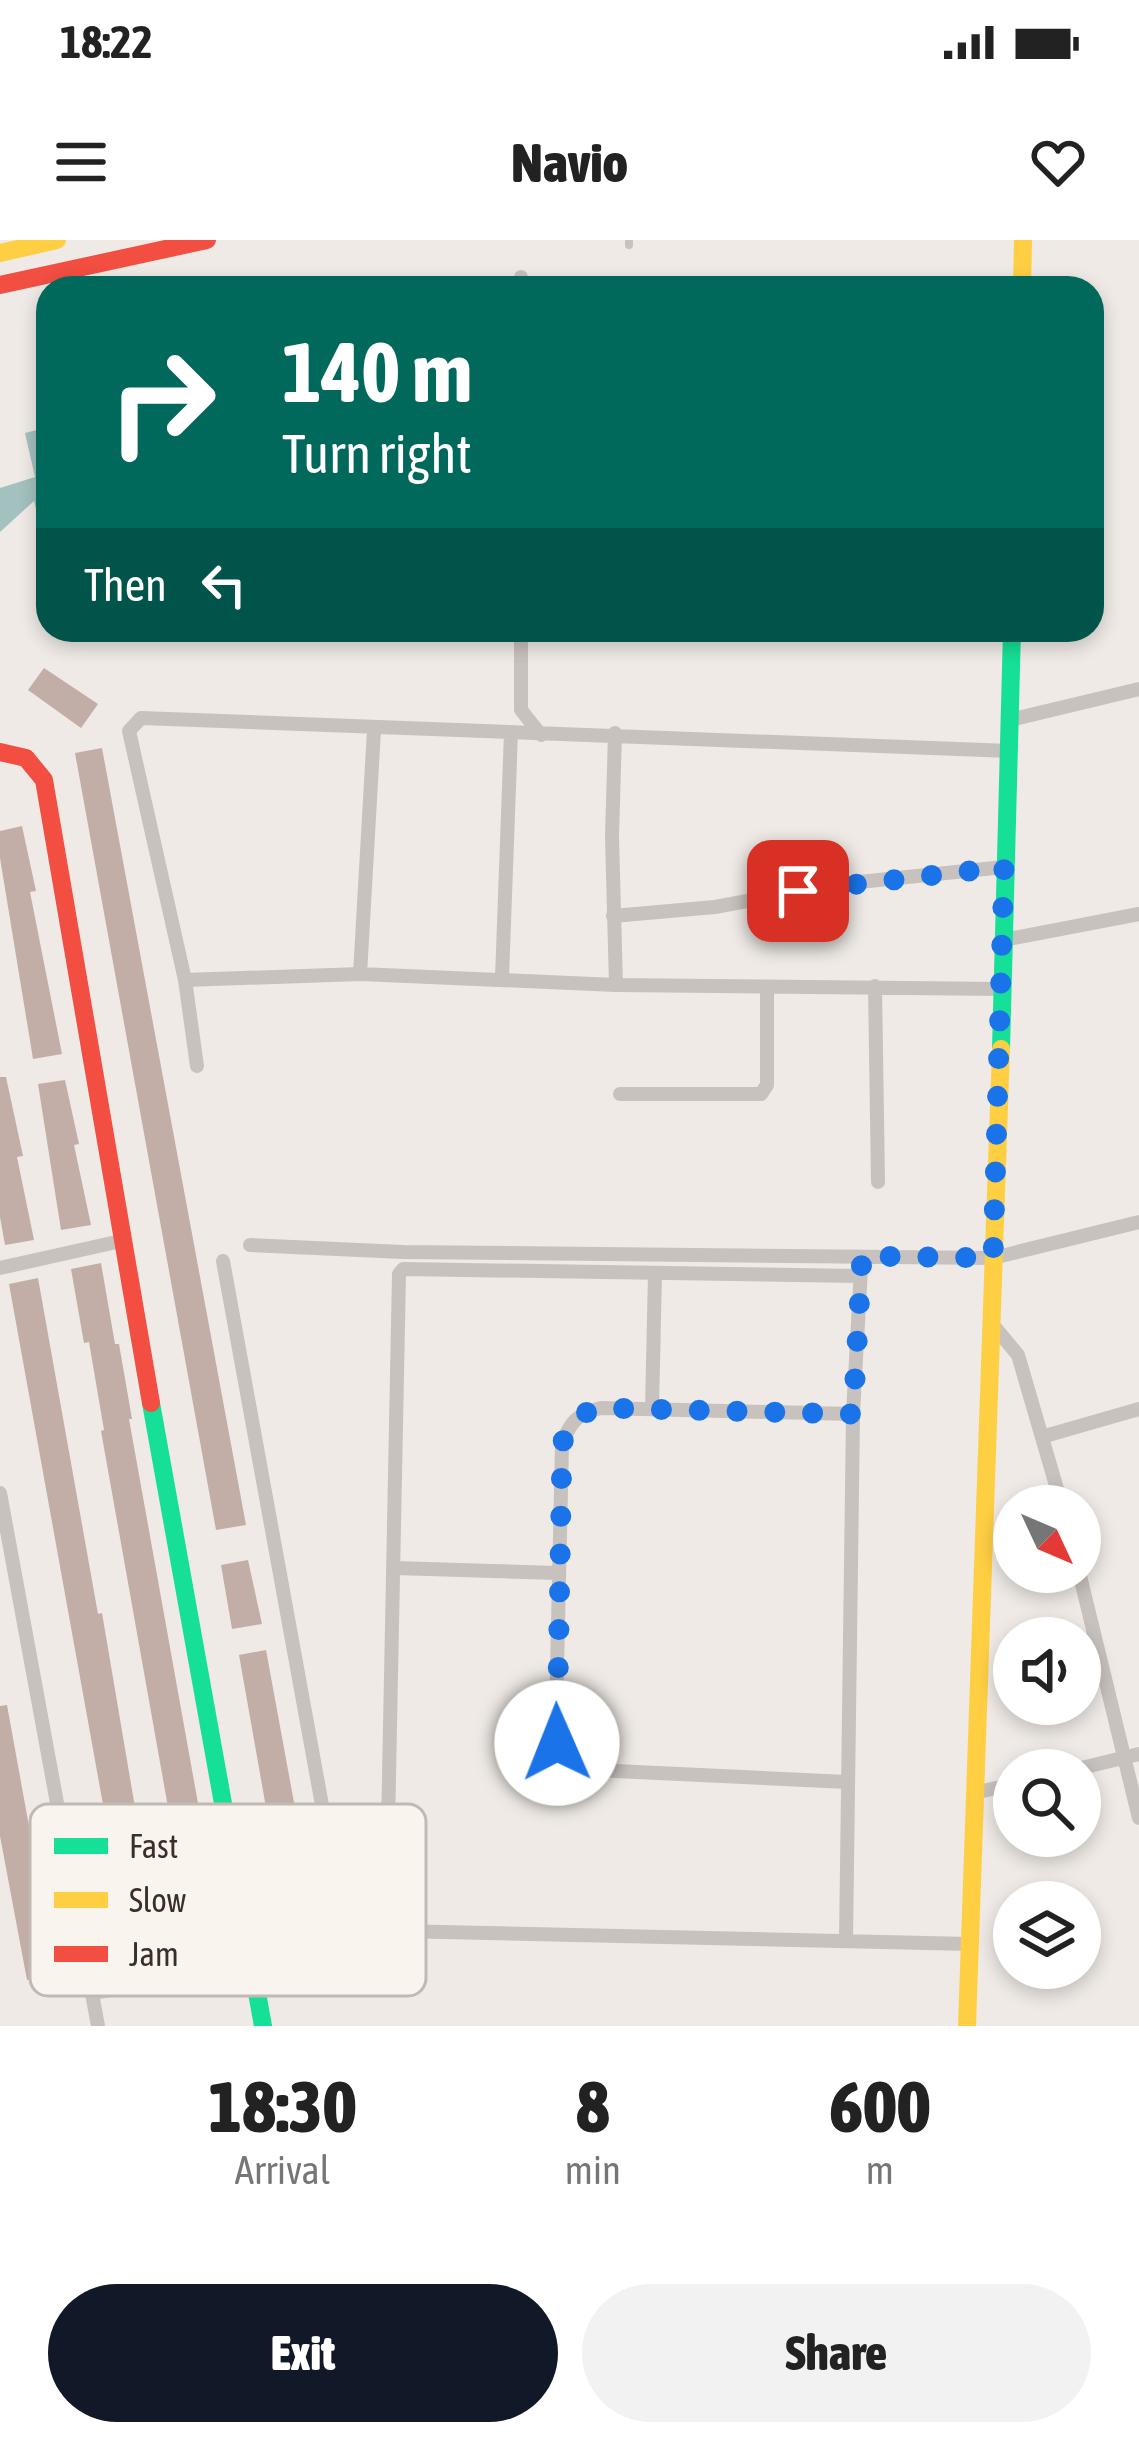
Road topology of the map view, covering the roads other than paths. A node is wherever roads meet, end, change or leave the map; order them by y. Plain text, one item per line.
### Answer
1 (207, 240) edge
2 (1023, 240) edge
3 (52, 241) edge
4 (0, 253) edge
5 (41, 276) edge
6 (1022, 276) edge
7 (36, 277) edge
8 (0, 285) edge
9 (521, 642) edge
10 (1012, 642) edge
11 (1139, 689) edge
12 (1010, 720) junction
13 (374, 730) junction
14 (511, 732) junction
15 (615, 733) junction
16 (541, 735) junction
17 (1010, 751) junction
18 (0, 752) edge
19 (1004, 867) junction
20 (1139, 914) edge
21 (613, 916) junction
22 (1003, 940) junction
23 (360, 974) junction
24 (502, 978) junction
25 (185, 980) junction
26 (616, 985) junction
27 (767, 986) junction
28 (875, 986) junction
29 (1002, 989) junction
30 (197, 1066) dead end
31 (620, 1094) dead end
32 (878, 1182) dead end
33 (1139, 1222) edge
34 (121, 1241) junction
35 (250, 1245) dead end
36 (862, 1256) junction
37 (993, 1258) junction
38 (223, 1261) dead end
39 (0, 1268) edge
40 (655, 1273) junction
41 (860, 1276) junction
42 (993, 1325) junction
43 (652, 1409) junction
44 (1139, 1409) edge
45 (853, 1414) junction
46 (1045, 1436) junction
47 (1057, 1485) edge
48 (0, 1493) edge
49 (395, 1568) junction
50 (558, 1573) junction
51 (1085, 1593) edge
52 (1132, 1756) edge
53 (1101, 1763) edge
54 (848, 1782) junction
55 (993, 1789) edge
56 (974, 1793) junction
57 (57, 1804) edge
58 (226, 1804) edge
59 (322, 1804) edge
60 (389, 1804) edge
61 (1139, 1817) edge
62 (426, 1929) edge
63 (847, 1941) junction
64 (970, 1944) junction
65 (92, 1996) edge
66 (258, 1996) edge
67 (98, 2026) edge
68 (263, 2026) edge
69 (967, 2026) edge

1 - 5 street
2 - 6 street
3 - 4 street
7 - 8 street
9 - 16 street
10 - 12 street
11 - 12 street
12 - 17 street
13 - 14 street
13 - 23 street
13 - 25 street
14 - 16 street
14 - 24 street
15 - 16 street
15 - 17 street
15 - 21 street
17 - 19 street
18 - 34 street
19 - 21 street
19 - 22 street
20 - 22 street
21 - 26 street
22 - 29 street
23 - 24 street
23 - 25 street
24 - 26 street
25 - 30 street
26 - 27 street
27 - 28 street
27 - 31 street
28 - 29 street
28 - 32 street
29 - 37 street
33 - 37 street
34 - 39 street
34 - 58 street
35 - 36 street
36 - 37 street
36 - 41 street
37 - 42 street
38 - 59 street
40 - 41 street
40 - 43 street
40 - 49 street
41 - 45 street
42 - 46 street
42 - 56 street
43 - 45 street
43 - 50 street
44 - 46 street
45 - 54 street
46 - 47 street
48 - 57 street
49 - 50 street
49 - 60 street
50 - 54 street
51 - 52 street
52 - 53 street
52 - 61 street
54 - 63 street
55 - 56 street
56 - 64 street
62 - 63 street
63 - 64 street
64 - 69 street
65 - 67 street
66 - 68 street

